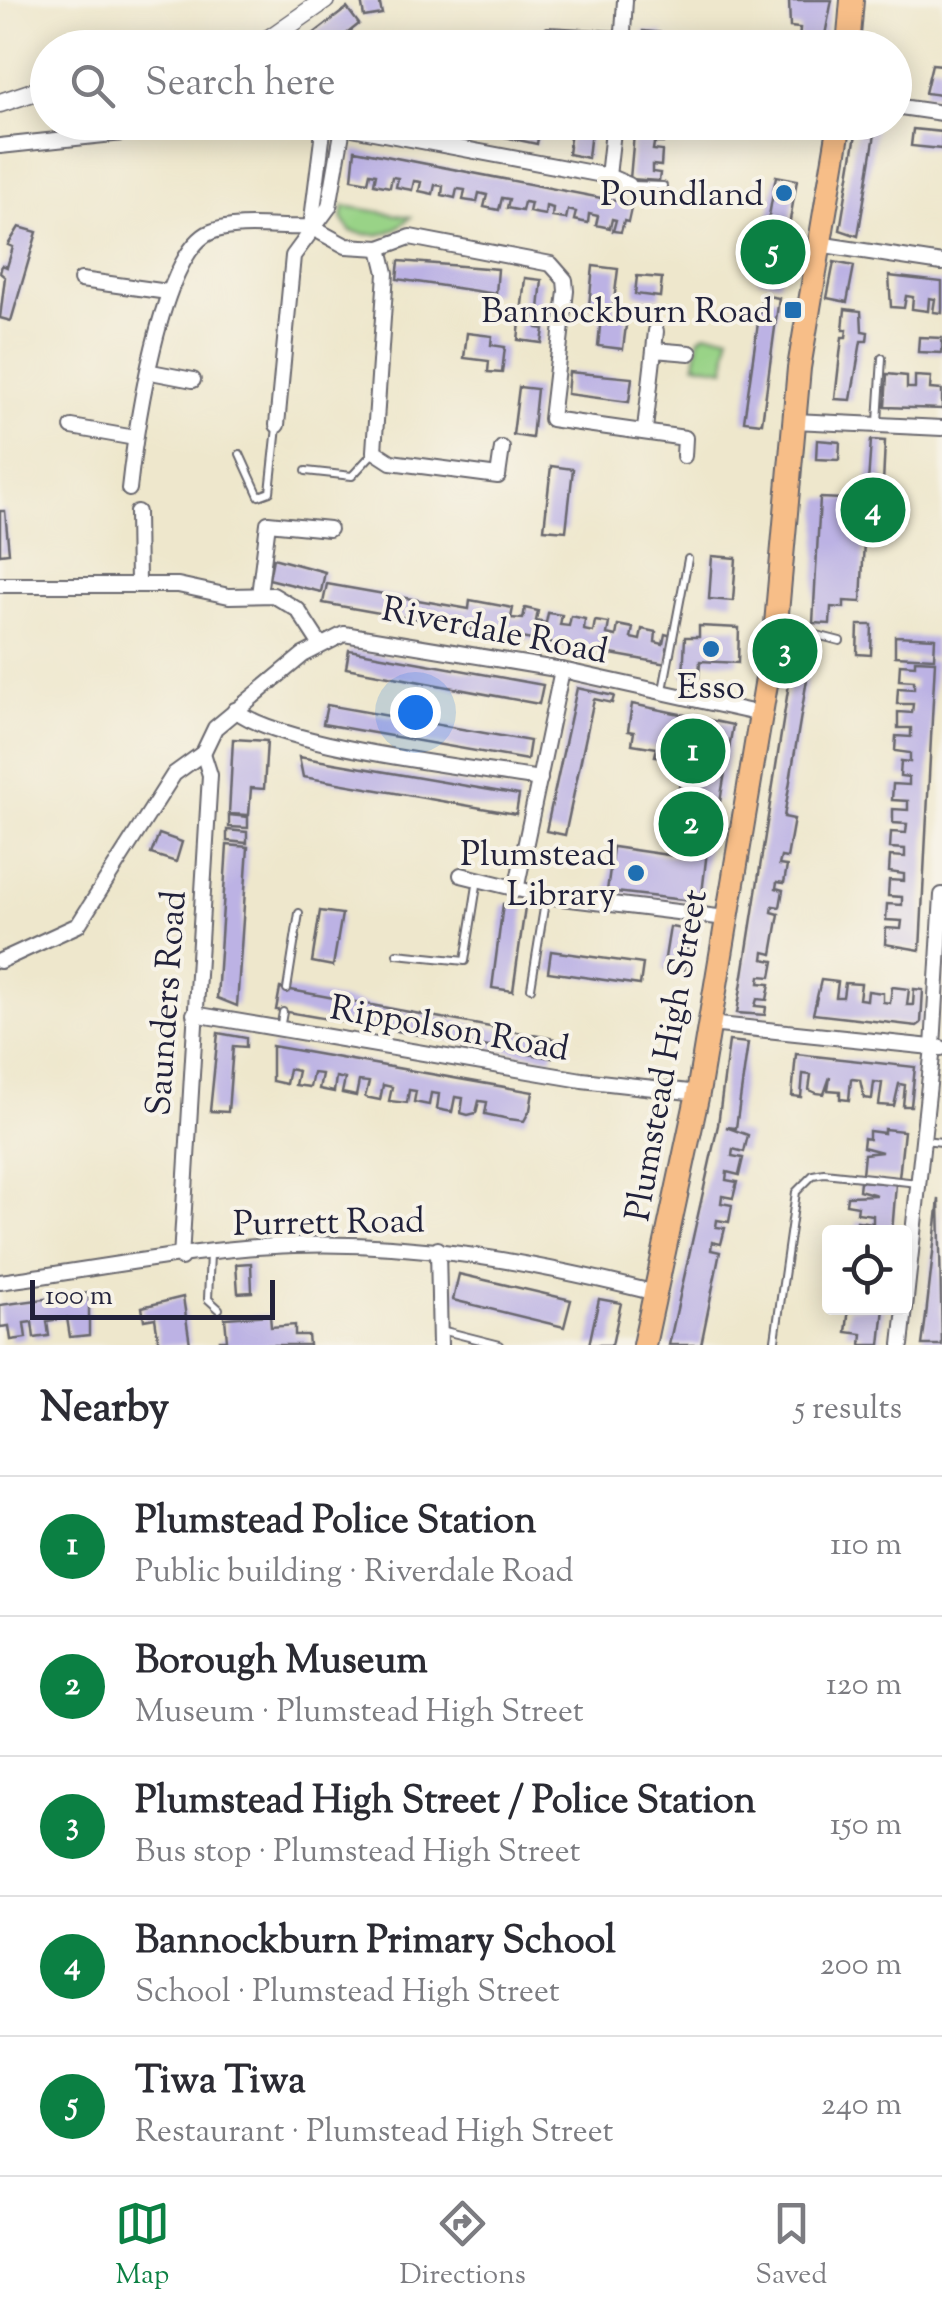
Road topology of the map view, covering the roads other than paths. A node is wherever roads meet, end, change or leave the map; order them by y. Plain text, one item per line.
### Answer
1 (325, 0) edge
2 (625, 0) edge
3 (852, 0) edge
4 (282, 30) edge
5 (623, 30) edge
6 (850, 30) edge
7 (30, 93) edge
8 (0, 103) edge
9 (912, 109) edge
10 (942, 113) edge
11 (57, 140) edge
12 (320, 140) edge
13 (341, 140) edge
14 (413, 140) edge
15 (612, 140) edge
16 (837, 140) edge
17 (0, 146) edge
18 (608, 176) junction
19 (630, 185) joint
20 (663, 186) dead end
21 (311, 228) junction
22 (818, 244) junction
23 (380, 248) junction
24 (942, 263) edge
25 (81, 280) dead end
26 (168, 292) junction
27 (656, 332) dead end
28 (654, 350) junction
29 (690, 353) dead end
30 (882, 358) dead end
31 (150, 372) junction
32 (193, 380) dead end
33 (794, 421) junction
34 (877, 425) junction
35 (72, 426) dead end
36 (277, 426) joint
37 (942, 428) edge
38 (645, 429) junction
39 (135, 438) junction
40 (502, 448) dead end
41 (374, 451) junction
42 (240, 454) dead end
43 (684, 456) dead end
44 (306, 471) dead end
45 (130, 489) dead end
46 (137, 512) dead end
47 (329, 529) dead end
48 (688, 559) dead end
49 (0, 585) edge
50 (138, 585) junction
51 (259, 595) junction
52 (776, 624) junction
53 (840, 641) dead end
54 (320, 644) junction
55 (562, 670) junction
56 (662, 692) junction
57 (235, 710) junction
58 (761, 714) junction
59 (202, 753) junction
60 (540, 780) junction
61 (462, 875) dead end
62 (479, 878) junction
63 (516, 890) junction
64 (942, 895) edge
65 (546, 896) junction
66 (299, 913) dead end
67 (726, 918) junction
68 (397, 954) dead end
69 (0, 960) edge
70 (531, 988) dead end
71 (287, 989) dead end
72 (283, 1012) dead end
73 (194, 1014) junction
74 (709, 1024) junction
75 (280, 1029) junction
76 (938, 1047) edge
77 (698, 1093) junction
78 (922, 1140) junction
79 (942, 1142) edge
80 (918, 1183) junction
81 (438, 1249) junction
82 (210, 1254) junction
83 (180, 1258) junction
84 (0, 1282) edge
85 (656, 1293) junction
86 (219, 1309) dead end
87 (440, 1338) edge
88 (774, 1340) dead end
89 (500, 1345) edge
90 (644, 1345) edge
91 (901, 1345) edge

1 - 4 street
2 - 5 street
3 - 6 main road
7 - 8 street
9 - 10 street
11 - 17 street
12 - 21 street
13 - 21 street
14 - 18 street
15 - 18 street
16 - 22 main road, Plumstead High Street
18 - 19 street
19 - 20 lane
21 - 23 street
21 - 26 street
21 - 36 street
22 - 24 street
22 - 33 main road, Plumstead High Street
23 - 38 street
23 - 41 street
25 - 26 street
26 - 31 street
27 - 28 street
28 - 29 street
28 - 38 street
30 - 34 lane
31 - 32 street
31 - 39 street
33 - 34 street
33 - 52 main road, Plumstead High Street
34 - 37 street
35 - 39 street
36 - 42 lane
38 - 43 street
39 - 45 street
40 - 41 street
41 - 44 lane
46 - 50 street
47 - 51 street
48 - 56 lane
49 - 50 street
50 - 51 street
51 - 54 street
52 - 53 lane
52 - 58 main road, Plumstead High Street
54 - 55 street, Riverdale Road
54 - 57 street, Riverdale Road
55 - 56 street, Riverdale Road
55 - 60 street
56 - 58 street, Riverdale Road
57 - 59 street, Riverdale Road
57 - 60 street
58 - 67 main road, Plumstead High Street
59 - 69 street, Riverdale Road
59 - 73 street, Saunders Road
60 - 63 street
61 - 62 street
62 - 63 street
62 - 68 lane
63 - 65 street
64 - 76 street
65 - 67 street
65 - 70 lane
66 - 71 lane
67 - 74 main road, Plumstead High Street
72 - 75 lane
73 - 75 street, Rippolson Road
73 - 83 street, Saunders Road
74 - 76 street
74 - 77 main road, Plumstead High Street
75 - 77 street, Rippolson Road
76 - 78 street
77 - 85 main road, Plumstead High Street
78 - 79 lane
78 - 80 street
80 - 88 lane
80 - 91 street
81 - 82 street, Purrett Road
81 - 85 street, Purrett Road
81 - 87 street
82 - 83 street, Purrett Road
82 - 86 lane
83 - 84 street, Purrett Road
85 - 90 main road, Plumstead High Street
87 - 89 lane

